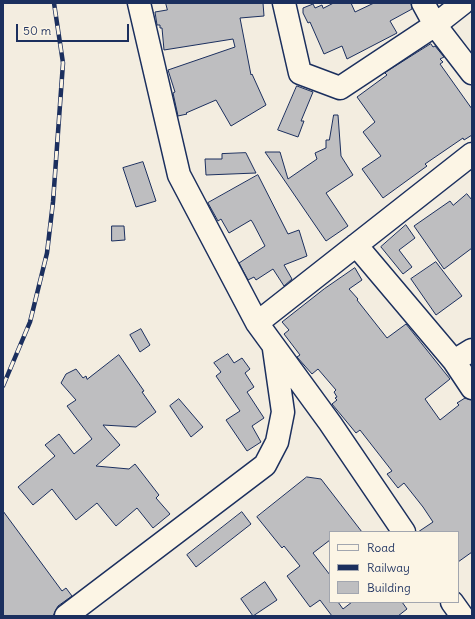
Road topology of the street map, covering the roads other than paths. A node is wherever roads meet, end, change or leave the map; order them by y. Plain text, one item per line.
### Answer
1 (139, 3) edge
2 (284, 3) edge
3 (423, 3) edge
4 (463, 3) edge
5 (435, 25) junction
6 (472, 73) edge
7 (472, 154) edge
8 (356, 245) junction
9 (257, 323) junction
10 (273, 345) junction
11 (472, 350) edge
12 (454, 362) junction
13 (472, 388) edge
14 (403, 531) edge
15 (66, 616) edge

1 - 9 street
2 - 5 street
3 - 5 street
4 - 5 street
5 - 6 street
7 - 8 street
8 - 9 street
8 - 12 street
9 - 10 street
10 - 14 street
10 - 15 street
11 - 12 street
12 - 13 street

